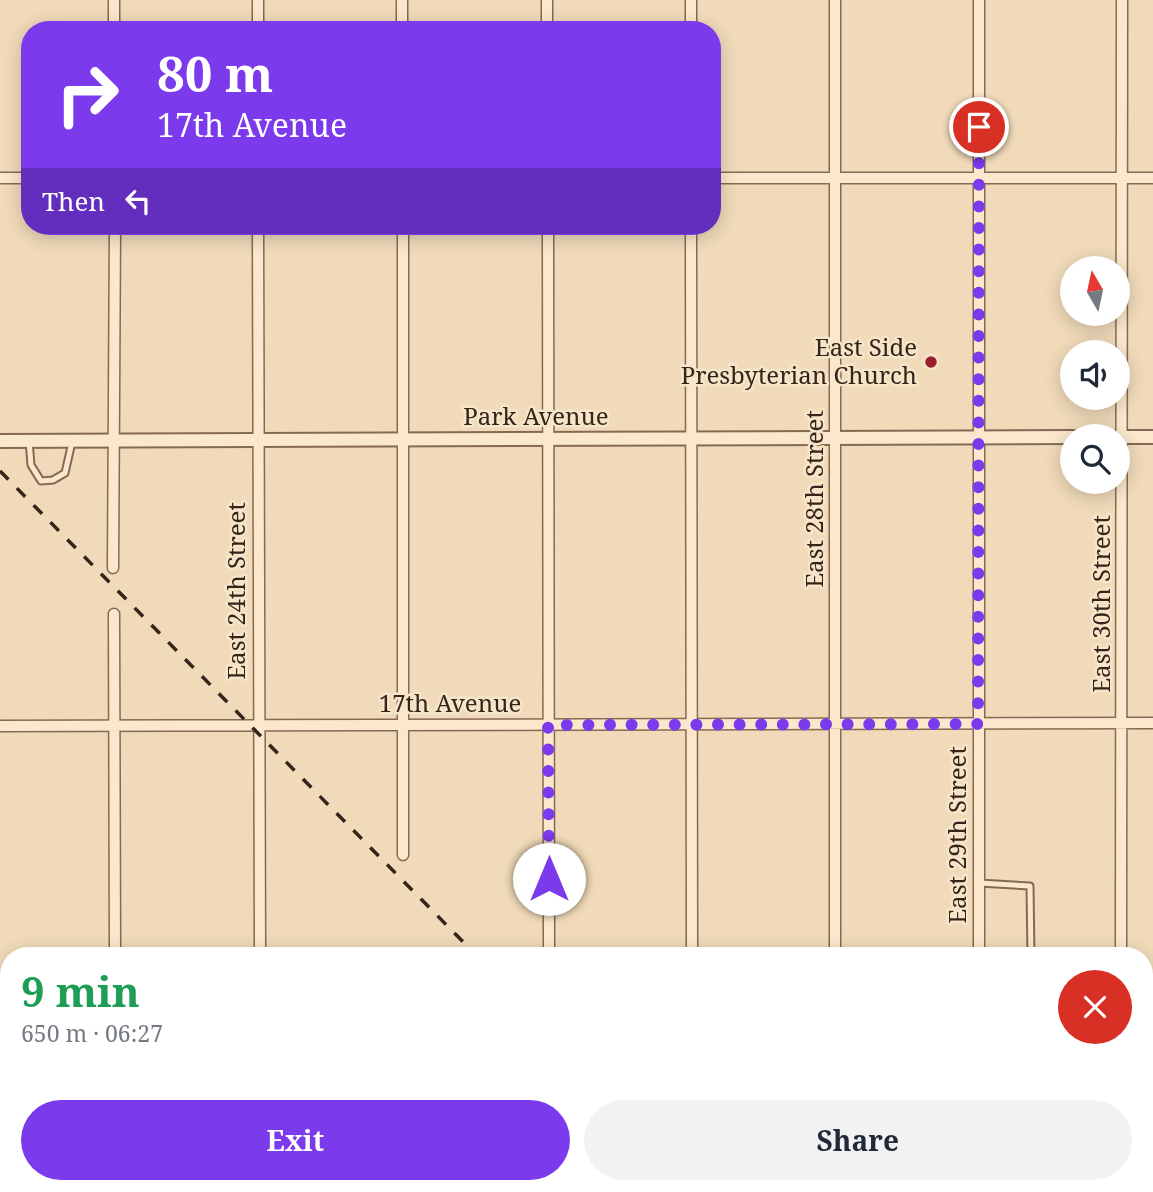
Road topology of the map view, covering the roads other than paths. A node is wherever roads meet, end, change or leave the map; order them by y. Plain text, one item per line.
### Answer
1 (114, 0) edge
2 (258, 0) edge
3 (402, 0) edge
4 (547, 0) edge
5 (691, 0) edge
6 (835, 0) edge
7 (979, 0) edge
8 (1122, 0) edge
9 (114, 21) edge
10 (258, 21) edge
11 (402, 21) edge
12 (547, 21) edge
13 (691, 21) edge
14 (835, 177) junction
15 (0, 178) edge
16 (21, 178) edge
17 (721, 178) edge
18 (979, 178) junction
19 (1122, 178) junction
20 (1153, 178) edge
21 (115, 235) edge
22 (258, 235) edge
23 (403, 235) edge
24 (548, 235) edge
25 (691, 235) edge
26 (1120, 424) edge
27 (836, 437) junction
28 (979, 437) junction
29 (1060, 437) edge
30 (1130, 437) edge
31 (1153, 437) edge
32 (115, 438) junction
33 (259, 438) junction
34 (404, 438) junction
35 (547, 438) junction
36 (691, 438) junction
37 (72, 439) junction
38 (29, 440) junction
39 (0, 441) edge
40 (1121, 494) edge
41 (113, 568) dead end
42 (114, 614) dead end
43 (1123, 723) junction
44 (1153, 723) edge
45 (978, 724) junction
46 (404, 725) junction
47 (548, 725) junction
48 (692, 725) junction
49 (836, 725) junction
50 (0, 726) edge
51 (115, 726) junction
52 (257, 726) junction
53 (403, 855) dead end
54 (979, 883) junction
55 (115, 947) edge
56 (260, 947) edge
57 (549, 947) edge
58 (692, 947) edge
59 (835, 947) edge
60 (979, 947) edge
61 (1031, 947) edge
62 (1121, 947) edge

1 - 9 street
2 - 10 street
3 - 11 street
4 - 12 street
5 - 13 street
6 - 14 street, East 28th Street
7 - 18 street, East 29th Street
8 - 19 street, East 30th Street
14 - 17 street
14 - 18 street
14 - 27 street, East 28th Street
15 - 16 street
18 - 19 street
18 - 28 street, East 29th Street
19 - 20 street
19 - 26 street, East 30th Street
21 - 32 street
22 - 33 street, East 24th Street
23 - 34 street
24 - 35 street
25 - 36 street
27 - 28 street, Park Avenue
27 - 36 street, Park Avenue
27 - 49 street, East 28th Street
28 - 29 street, Park Avenue
28 - 45 street, East 29th Street
30 - 31 street
32 - 33 street, Park Avenue
32 - 37 street, Park Avenue
32 - 41 street
33 - 34 street, Park Avenue
33 - 52 street, East 24th Street
34 - 35 street, Park Avenue
34 - 46 street
35 - 36 street, Park Avenue
35 - 47 street
36 - 48 street
37 - 38 street, Park Avenue
37 - 38 lane
38 - 39 street, Park Avenue
40 - 43 street, East 30th Street
42 - 51 street
43 - 44 street, 17th Avenue
43 - 45 street, 17th Avenue
43 - 62 street, East 30th Street
45 - 49 street, 17th Avenue
45 - 54 street, East 29th Street
46 - 47 street, 17th Avenue
46 - 52 street, 17th Avenue
46 - 53 street
47 - 48 street, 17th Avenue
47 - 57 street
48 - 49 street, 17th Avenue
48 - 58 street
49 - 59 street, East 28th Street
50 - 51 street, 17th Avenue
51 - 52 street, 17th Avenue
51 - 55 street
52 - 56 street, East 24th Street
54 - 60 street, East 29th Street
54 - 61 lane

